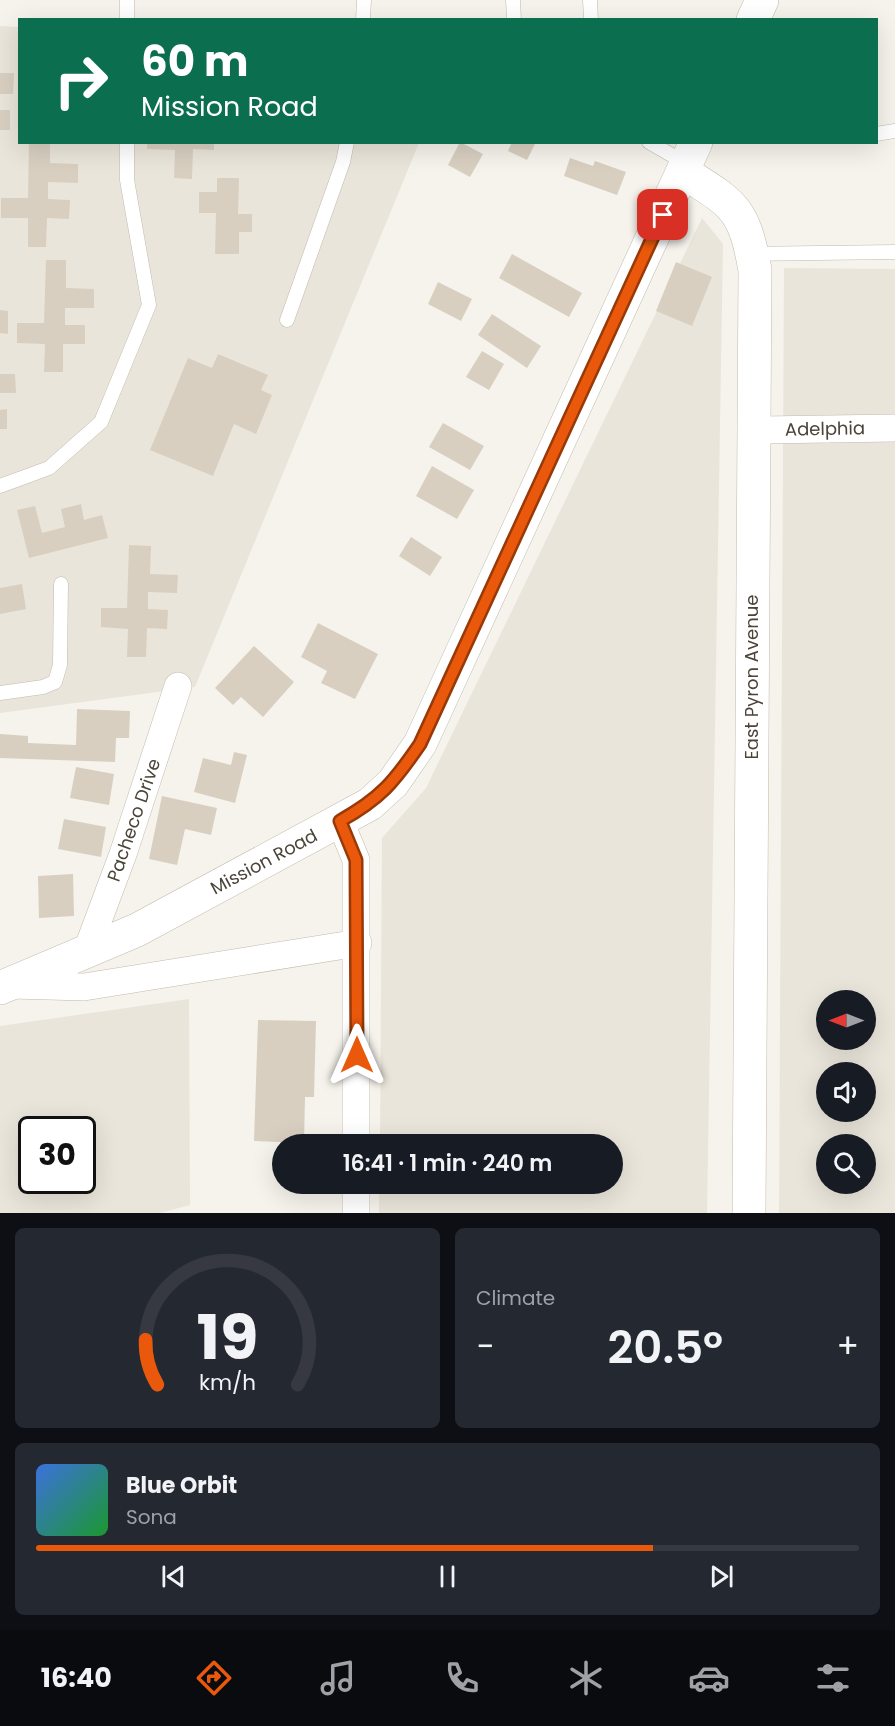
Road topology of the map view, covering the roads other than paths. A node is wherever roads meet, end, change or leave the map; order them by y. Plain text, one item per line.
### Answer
1 (127, 0) edge
2 (364, 0) edge
3 (513, 0) edge
4 (590, 0) edge
5 (762, 0) edge
6 (127, 18) edge
7 (363, 18) edge
8 (514, 18) edge
9 (591, 18) edge
10 (754, 18) edge
11 (895, 131) edge
12 (878, 134) edge
13 (127, 144) edge
14 (347, 144) edge
15 (654, 144) edge
16 (689, 159) edge
17 (895, 252) edge
18 (753, 254) junction
19 (287, 320) dead end
20 (895, 428) edge
21 (754, 430) junction
22 (0, 486) edge
23 (61, 584) dead end
24 (178, 686) dead end
25 (0, 693) edge
26 (340, 821) junction
27 (358, 944) junction
28 (86, 953) junction
29 (3, 987) edge
30 (356, 1134) edge
31 (356, 1194) edge
32 (356, 1213) edge
33 (748, 1213) edge

1 - 6 lane
2 - 7 lane
3 - 8 lane
4 - 9 lane
5 - 10 street
11 - 12 lane
13 - 22 lane
14 - 19 lane
15 - 16 lane
16 - 18 street, East Pyron Avenue
16 - 26 street, Mission Road
17 - 18 lane
18 - 21 street, East Pyron Avenue
20 - 21 street, Adelphia
21 - 33 street, East Pyron Avenue
23 - 25 lane
24 - 28 street, Pacheco Drive
26 - 27 street
26 - 28 street, Mission Road
27 - 29 street, Mission Road
27 - 30 street
28 - 29 street, Mission Road
31 - 32 street

